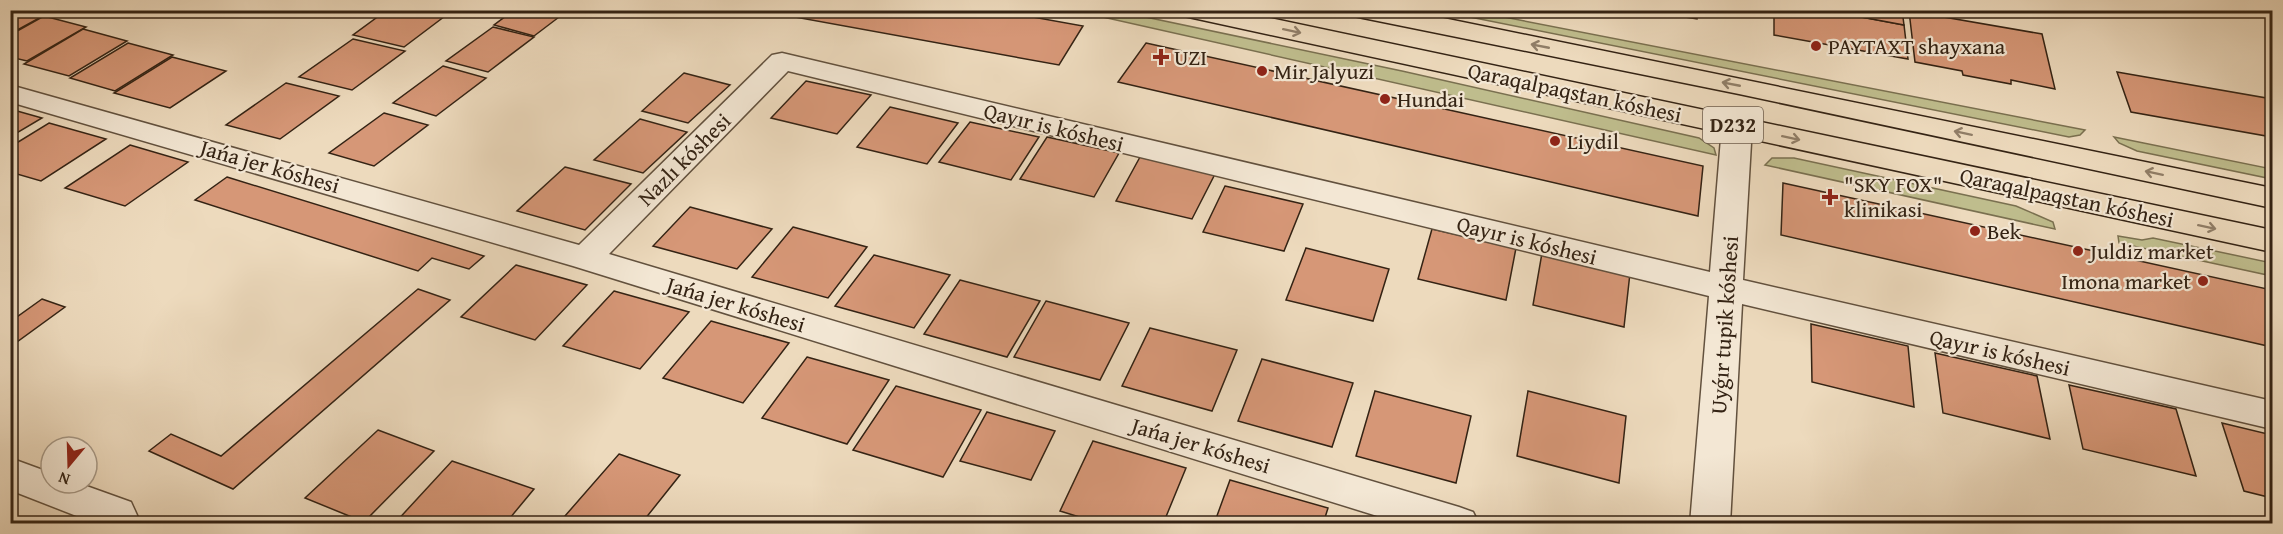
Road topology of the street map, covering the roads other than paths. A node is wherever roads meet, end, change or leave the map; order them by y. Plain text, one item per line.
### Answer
1 (1193, 10) edge
2 (1363, 10) edge
3 (782, 61) joint
4 (10, 93) edge
5 (1737, 126) junction
6 (2272, 198) edge
7 (2272, 241) edge
8 (585, 258) junction
9 (1726, 288) junction
10 (2272, 415) edge
11 (10, 474) edge
12 (121, 524) edge
13 (1459, 524) edge
14 (1710, 524) edge

1 -> 5 main road, Qaraqalpaqstan kóshesi / D232
6 -> 2 main road, Qaraqalpaqstan kóshesi / D232
3 - 8 street, Nazlı kóshesi
3 - 9 street, Qayır is kóshesi
4 - 8 street, Jańa jer kóshesi
5 -> 7 main road, Qaraqalpaqstan kóshesi / D232
5 - 9 street, Uyǵır tupik kóshesi
8 - 13 street, Jańa jer kóshesi
9 - 10 street, Qayır is kóshesi
9 - 14 street, Uyǵır tupik kóshesi
11 - 12 street

